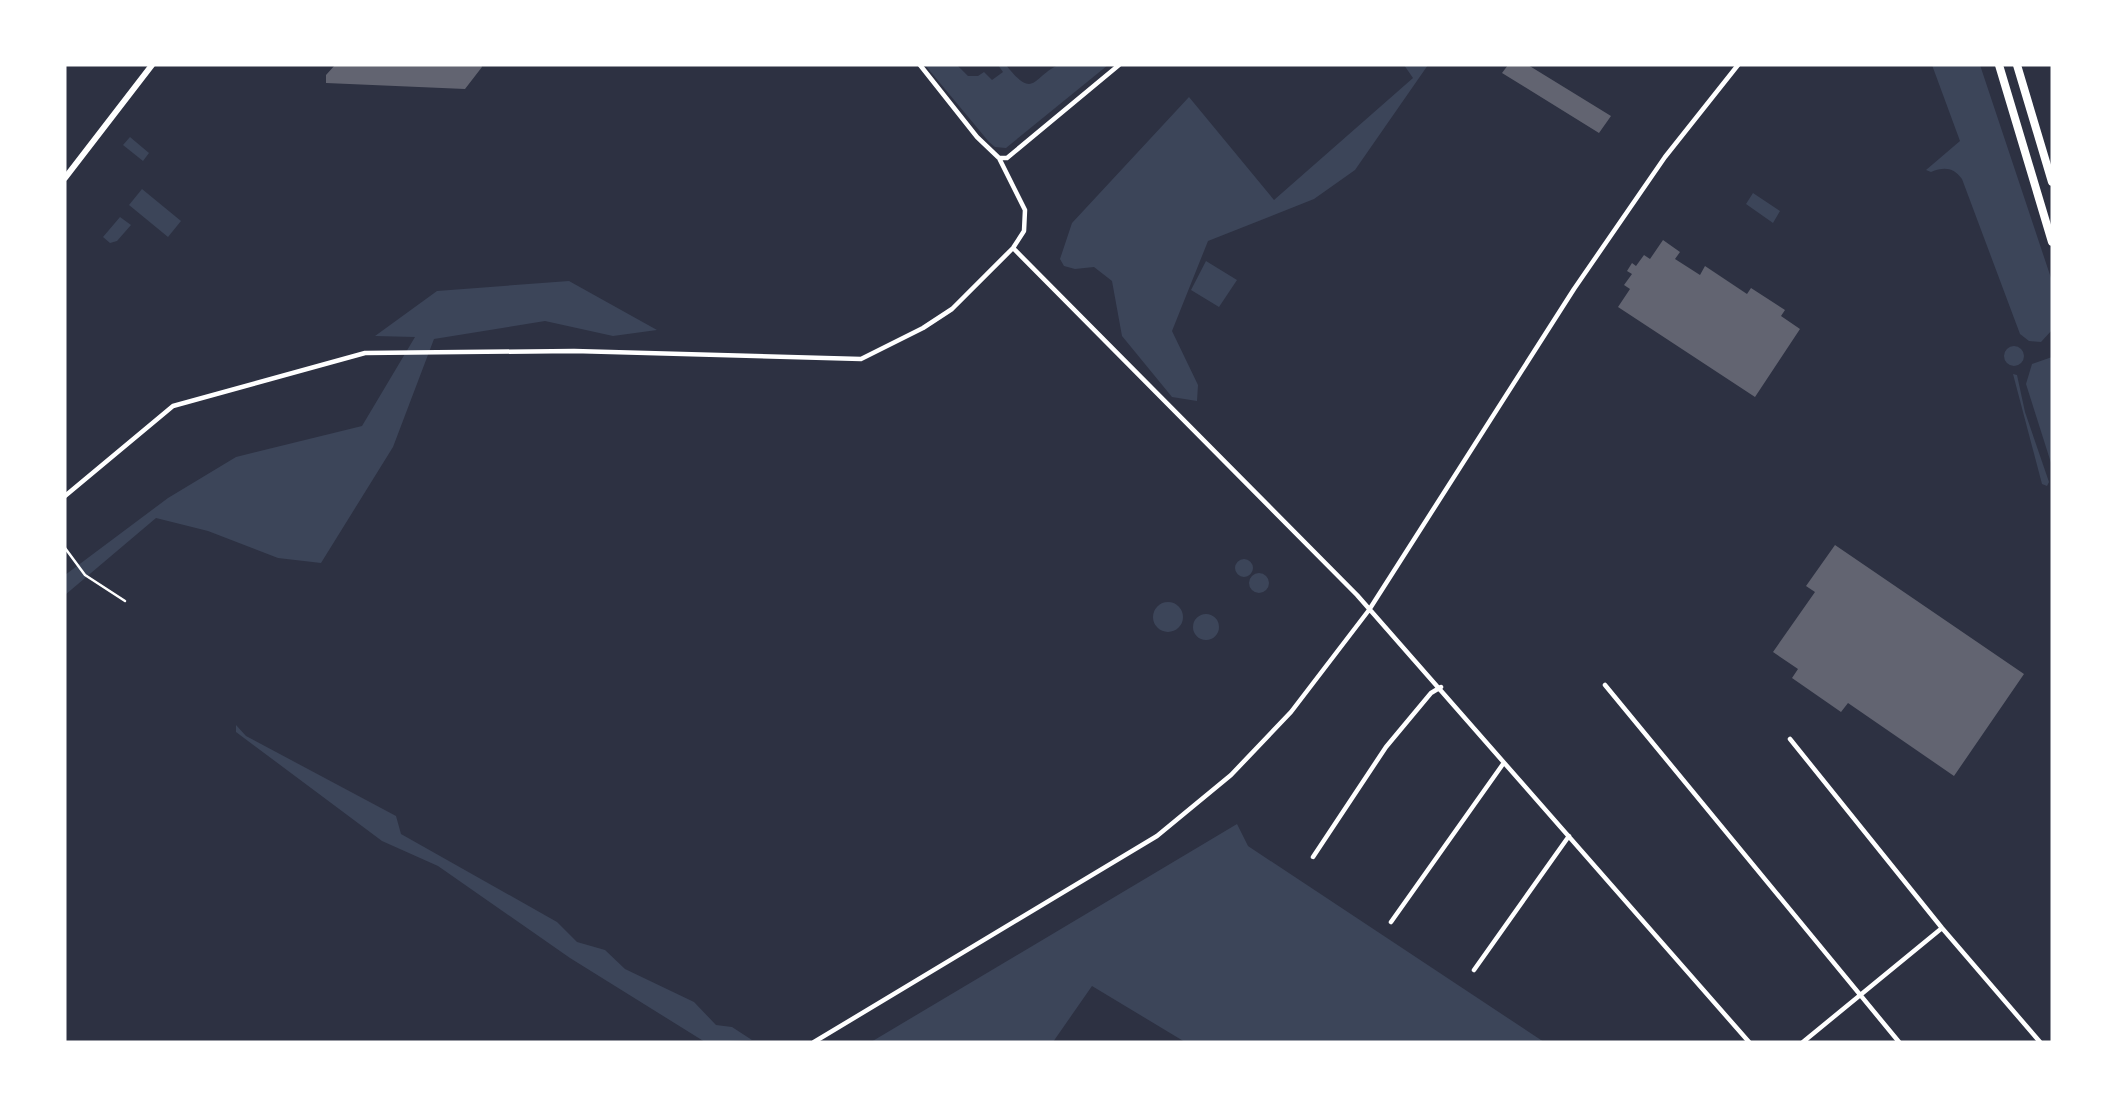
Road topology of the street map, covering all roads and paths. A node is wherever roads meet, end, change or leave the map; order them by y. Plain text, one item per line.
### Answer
1 (152, 65) edge
2 (920, 65) edge
3 (1119, 65) edge
4 (1738, 65) edge
5 (1999, 65) edge
6 (2017, 65) edge
7 (999, 158) junction
8 (65, 178) edge
9 (2052, 182) edge
10 (2052, 242) edge
11 (1013, 248) junction
12 (65, 496) edge
13 (65, 548) edge
14 (125, 601) dead end
15 (1369, 610) junction
16 (1605, 685) dead end
17 (1441, 687) junction
18 (1790, 739) dead end
19 (1503, 764) junction
20 (1569, 836) junction
21 (1313, 857) dead end
22 (1391, 922) dead end
23 (1942, 928) junction
24 (1474, 970) dead end
25 (1860, 995) junction
26 (814, 1042) edge
27 (1749, 1042) edge
28 (1803, 1042) edge
29 (1899, 1042) edge
30 (2040, 1042) edge

1 - 8 street
2 - 7 street
3 - 7 street
4 - 15 street
5 - 10 main road
6 - 9 main road
7 - 11 street
11 - 12 street
11 - 15 street
13 - 14 lane
15 - 17 street
15 - 26 street
16 - 25 street
17 - 19 street
17 - 21 street
18 - 23 street
19 - 20 street
19 - 22 street
20 - 24 street
20 - 27 street
23 - 25 street
23 - 30 street
25 - 28 street
25 - 29 street

